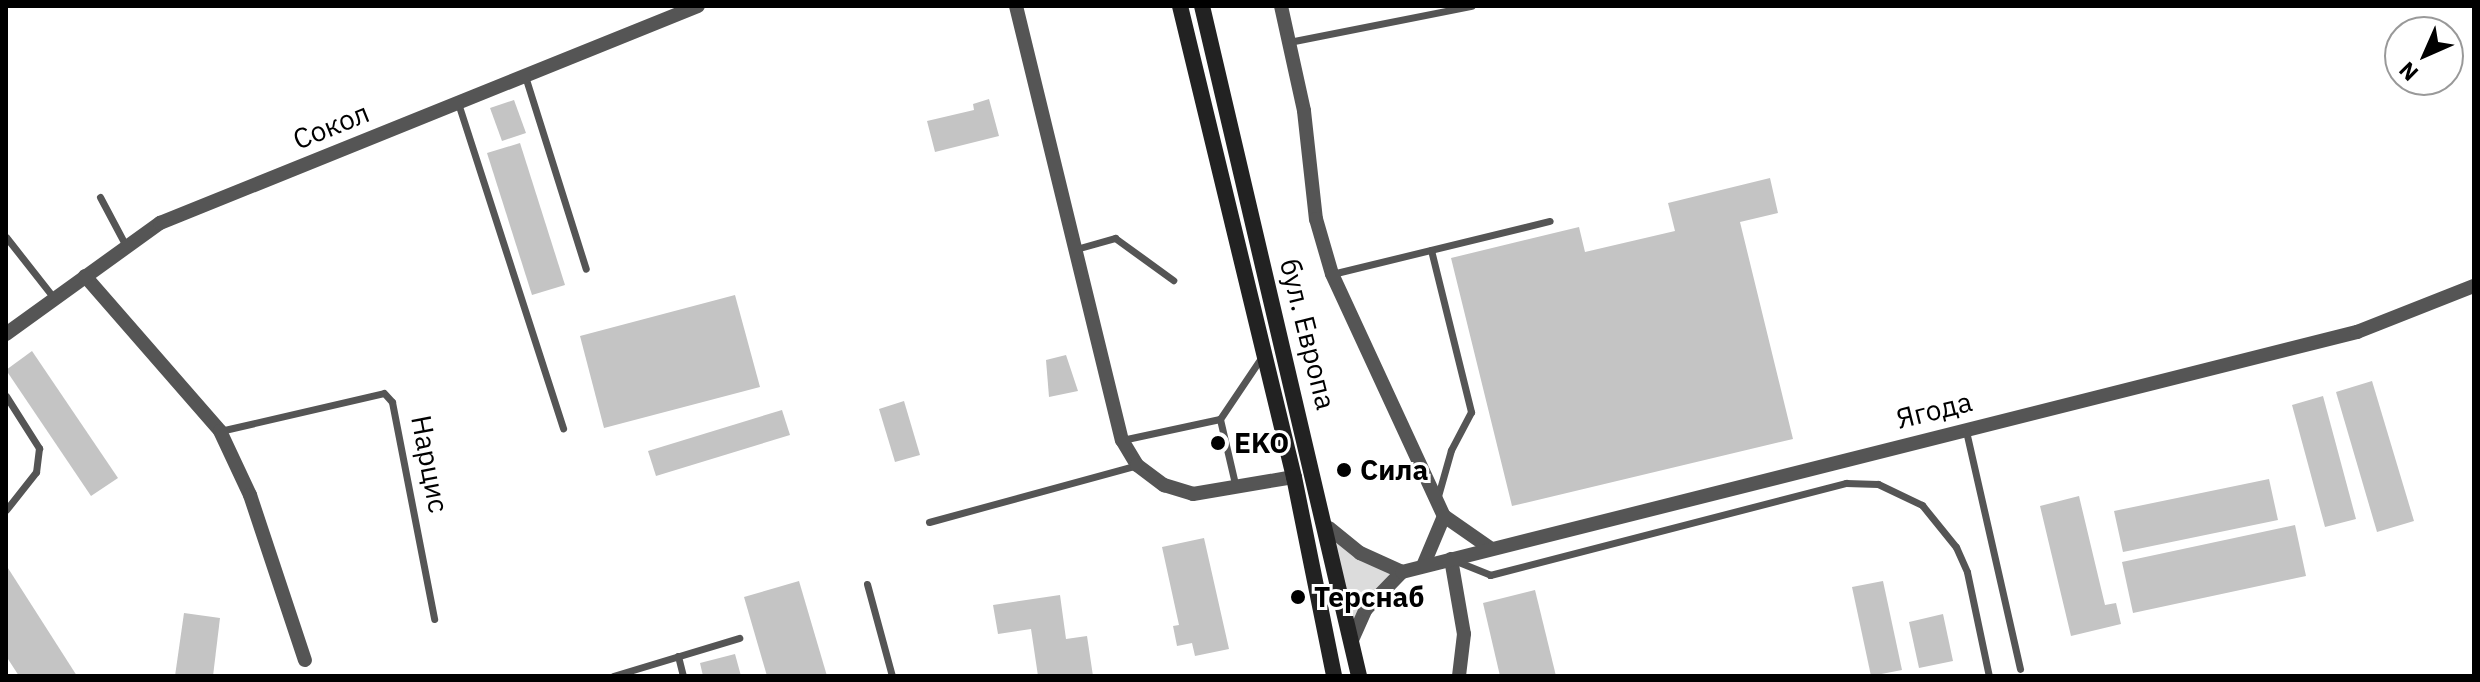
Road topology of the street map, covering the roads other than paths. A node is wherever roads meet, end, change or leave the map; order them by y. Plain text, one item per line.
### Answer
1 (698, 6) edge
2 (1016, 6) edge
3 (1180, 6) edge
4 (1202, 6) edge
5 (1281, 6) edge
6 (1471, 6) edge
7 (1289, 42) junction
8 (525, 76) junction
9 (458, 103) junction
10 (100, 197) dead end
11 (1550, 221) dead end
12 (6, 237) edge
13 (126, 246) junction
14 (1076, 249) junction
15 (1431, 250) junction
16 (586, 269) dead end
17 (1332, 274) junction
18 (85, 276) junction
19 (1173, 280) dead end
20 (2474, 286) edge
21 (54, 298) junction
22 (6, 334) edge
23 (1264, 353) junction
24 (6, 396) edge
25 (1220, 419) junction
26 (563, 429) dead end
27 (1965, 429) junction
28 (220, 431) junction
29 (1122, 440) junction
30 (1137, 465) junction
31 (1294, 477) junction
32 (1236, 489) junction
33 (1437, 499) junction
34 (6, 510) edge
35 (1444, 516) junction
36 (929, 522) dead end
37 (1329, 528) junction
38 (1490, 548) junction
39 (1451, 559) junction
40 (1423, 566) junction
41 (1402, 572) junction
42 (867, 584) dead end
43 (434, 619) dead end
44 (739, 638) dead end
45 (1352, 640) junction
46 (678, 656) junction
47 (305, 660) dead end
48 (2020, 669) dead end
49 (613, 676) edge
50 (683, 676) edge
51 (892, 676) edge
52 (1334, 676) edge
53 (1359, 676) edge
54 (1459, 676) edge
55 (1989, 676) edge

1 - 8 street, Сокол
2 - 14 street
3 - 23 main road, бул. Европа
4 - 37 main road, бул. Европа
5 - 7 street
6 - 7 lane
7 - 17 street
8 - 9 street, Сокол
8 - 16 lane
9 - 13 street, Сокол
9 - 26 lane
10 - 13 lane
11 - 15 lane
12 - 21 lane
13 - 18 street, Сокол
14 - 19 lane
14 - 29 street
15 - 17 lane
15 - 33 lane
17 - 33 street
18 - 21 street, Сокол
18 - 28 street
20 - 27 street, Ягода
21 - 22 street, Сокол
23 - 25 lane
23 - 31 main road, бул. Европа
24 - 34 lane
25 - 29 lane
25 - 32 lane
27 - 38 street, Ягода
27 - 48 lane
28 - 43 lane, Нарцис
28 - 47 street
29 - 30 street
30 - 32 street
30 - 36 lane
31 - 32 street
31 - 52 main road, бул. Европа
33 - 35 street
35 - 38 street
35 - 40 street
37 - 41 street
37 - 45 main road, бул. Европа
38 - 39 street, Ягода
39 - 40 street, Ягода
39 - 54 street
39 - 55 lane
40 - 41 street, Ягода
41 - 45 street
42 - 51 lane
44 - 46 lane
45 - 53 main road, бул. Европа
46 - 49 lane
46 - 50 lane

